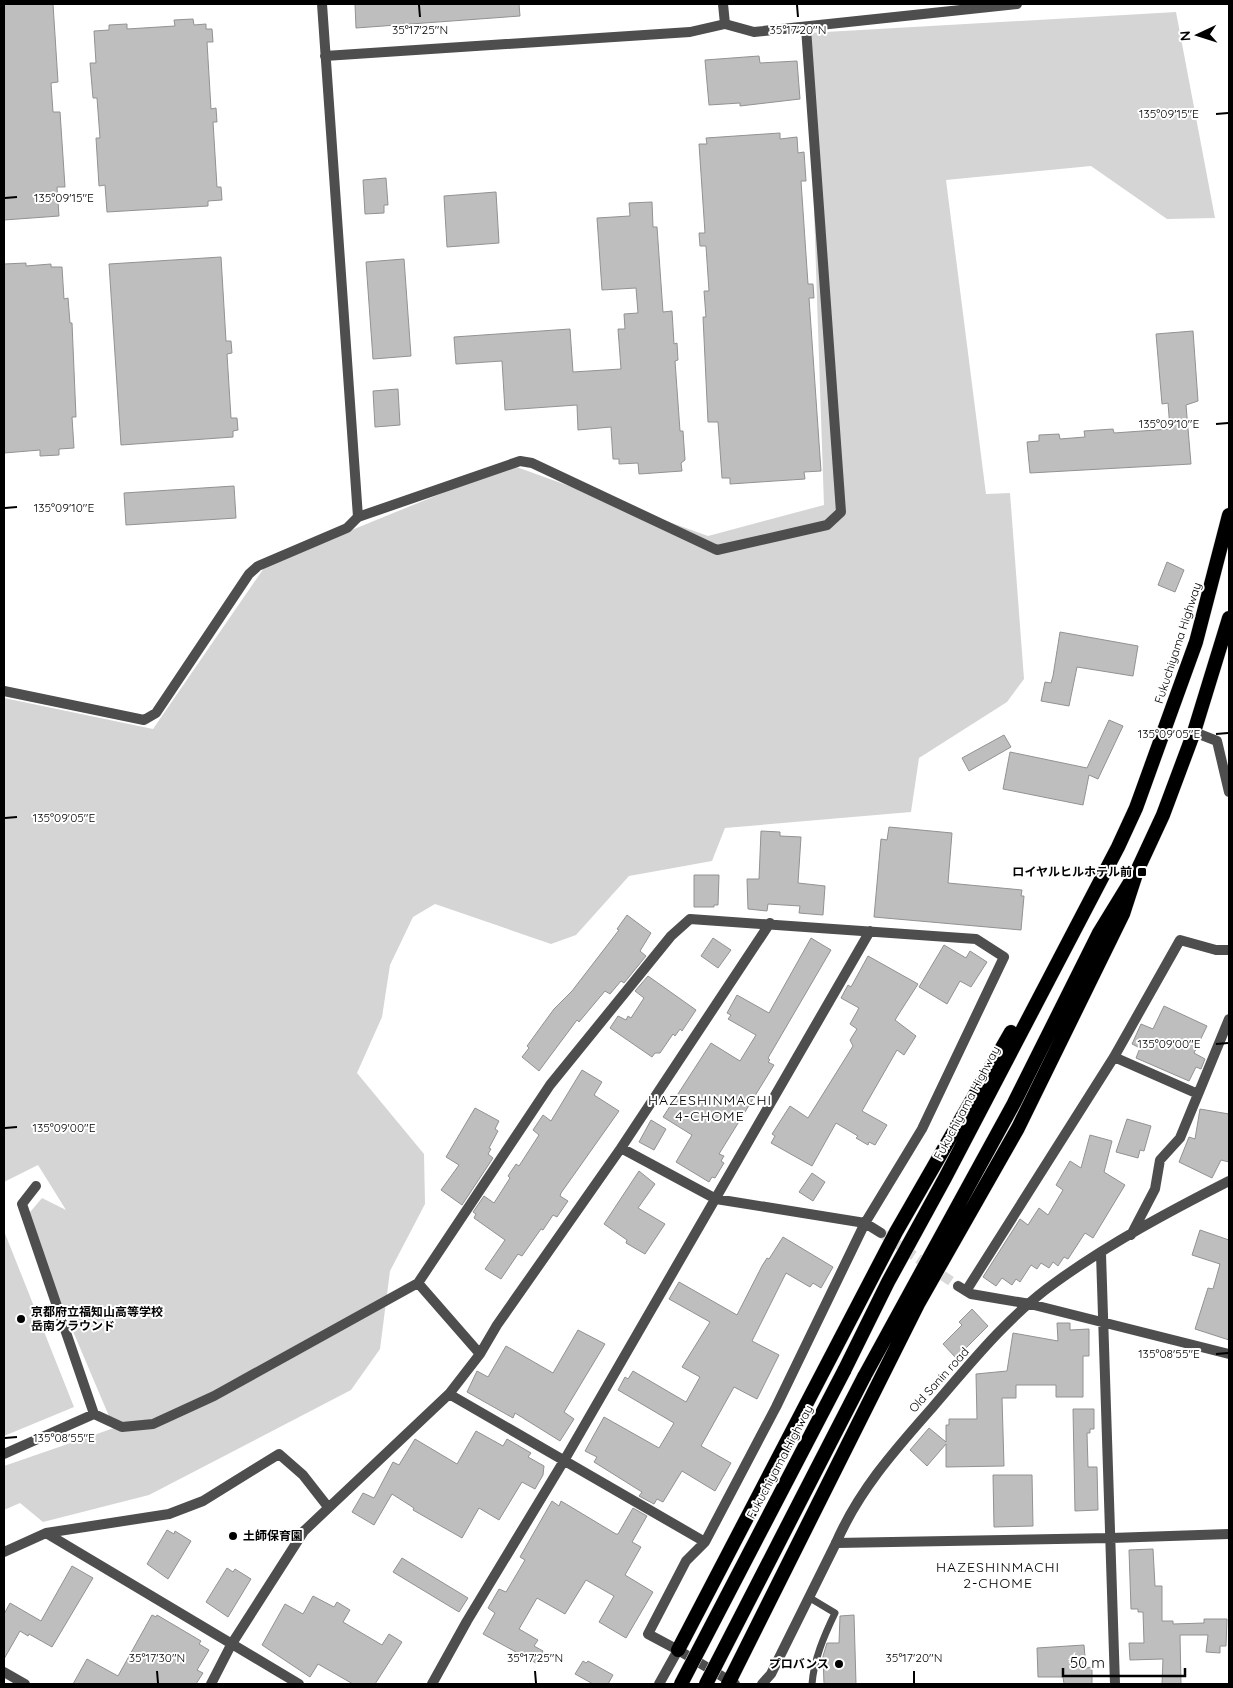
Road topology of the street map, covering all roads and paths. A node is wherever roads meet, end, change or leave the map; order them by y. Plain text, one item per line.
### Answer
1 (322, 4) edge
2 (723, 4) edge
3 (1017, 4) edge
4 (725, 24) junction
5 (806, 28) junction
6 (325, 56) junction
7 (1229, 515) edge
8 (358, 518) junction
9 (1229, 618) edge
10 (4, 691) edge
11 (1194, 732) junction
12 (1229, 792) edge
13 (1118, 847) junction
14 (1137, 871) junction
15 (770, 923) junction
16 (870, 931) junction
17 (1229, 950) edge
18 (1229, 1019) edge
19 (1114, 1057) junction
20 (1198, 1094) junction
21 (621, 1148) junction
22 (1229, 1181) edge
23 (36, 1186) dead end
24 (716, 1199) junction
25 (865, 1223) junction
26 (881, 1233) tunnel mouth
27 (1131, 1235) junction
28 (1101, 1254) junction
29 (418, 1283) junction
30 (1030, 1304) junction
31 (1103, 1322) junction
32 (480, 1354) junction
33 (1229, 1354) edge
34 (449, 1394) junction
35 (94, 1414) junction
36 (4, 1454) edge
37 (565, 1460) junction
38 (328, 1507) junction
39 (46, 1533) junction
40 (1229, 1534) edge
41 (1112, 1538) junction
42 (705, 1542) junction
43 (836, 1542) junction
44 (4, 1552) edge
45 (810, 1598) junction
46 (232, 1645) junction
47 (678, 1650) junction
48 (4, 1672) edge
49 (731, 1683) edge
50 (25, 1684) edge
51 (211, 1684) edge
52 (299, 1684) edge
53 (432, 1684) edge
54 (659, 1684) edge
55 (681, 1684) edge
56 (706, 1684) edge
57 (762, 1684) edge
58 (812, 1684) edge
59 (1115, 1684) edge

1 - 6 street
2 - 4 street
3 - 5 street
4 - 5 street
4 - 6 street
5 - 8 street
6 - 8 street
7 - 13 highway, Fukuchiyama Highway
8 - 10 street
9 - 11 highway
11 - 12 street
11 - 14 highway
13 - 47 highway
13 - 55 highway, Fukuchiyama Highway, bridge
14 - 49 highway
14 - 56 highway, bridge
15 - 16 street
15 - 21 street
15 - 29 street
16 - 24 street
16 - 25 street
17 - 19 street
18 - 20 street
19 - 20 street
19 - 30 street
20 - 27 street
21 - 24 street
21 - 32 street
22 - 27 street, Old Sanin road
23 - 35 street
24 - 25 street
24 - 37 street
25 - 26 street
25 - 42 street
27 - 28 street, Old Sanin road
28 - 30 street, Old Sanin road
28 - 31 street
29 - 32 street
29 - 35 street
30 - 31 street
30 - 43 street, Old Sanin road
31 - 33 street
31 - 41 street
32 - 34 street
34 - 37 street
34 - 38 street
35 - 36 street
37 - 42 street
37 - 53 street
38 - 39 street
38 - 46 street
39 - 44 street
39 - 46 street
40 - 41 street
41 - 43 street
41 - 59 street
42 - 47 street
43 - 45 street, Old Sanin road
45 - 57 street, Old Sanin road
45 - 58 lane
46 - 51 street
46 - 52 street
47 - 49 street
47 - 54 street
48 - 50 street

